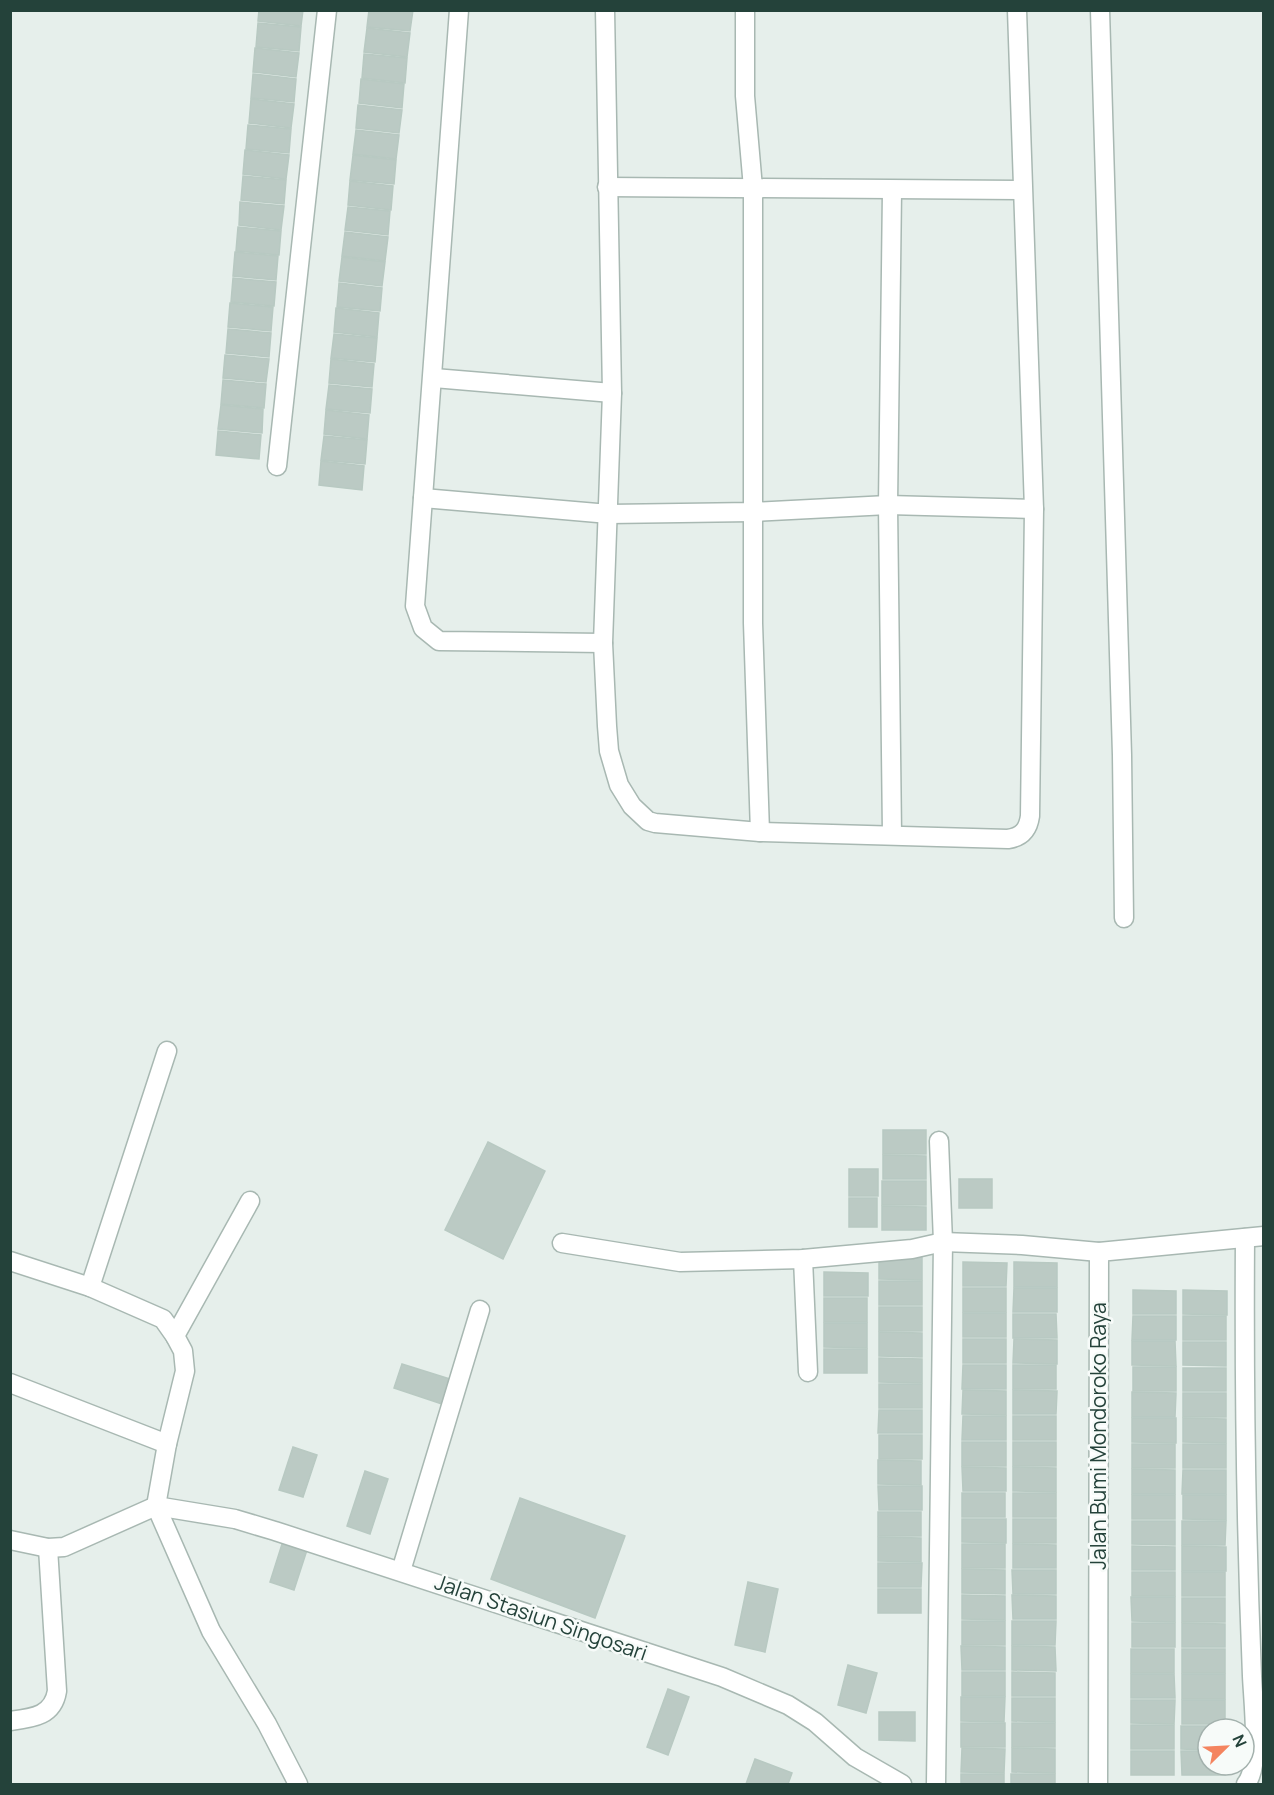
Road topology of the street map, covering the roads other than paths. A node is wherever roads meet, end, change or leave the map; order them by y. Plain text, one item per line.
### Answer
1 (327, 10) edge
2 (459, 10) edge
3 (605, 10) edge
4 (744, 10) edge
5 (1017, 10) edge
6 (1100, 10) edge
7 (607, 187) junction
8 (753, 188) junction
9 (1022, 190) junction
10 (892, 191) junction
11 (434, 378) junction
12 (612, 393) junction
13 (277, 466) dead end
14 (423, 498) junction
15 (888, 505) junction
16 (1034, 509) junction
17 (752, 512) junction
18 (609, 514) junction
19 (603, 643) junction
20 (760, 832) junction
21 (892, 834) junction
22 (1124, 918) dead end
23 (167, 1051) dead end
24 (939, 1141) dead end
25 (250, 1201) dead end
26 (1254, 1237) edge
27 (943, 1242) junction
28 (562, 1243) dead end
29 (1099, 1252) junction
30 (802, 1259) junction
31 (10, 1261) edge
32 (90, 1287) junction
33 (480, 1310) dead end
34 (176, 1336) junction
35 (808, 1372) dead end
36 (10, 1383) edge
37 (167, 1443) junction
38 (156, 1506) junction
39 (10, 1540) edge
40 (48, 1548) junction
41 (401, 1571) junction
42 (10, 1721) edge
43 (298, 1785) edge
44 (902, 1785) edge
45 (936, 1785) edge
46 (1098, 1785) edge
47 (1246, 1785) edge

1 - 13 street
2 - 11 street
3 - 7 street
4 - 8 street
5 - 9 street
6 - 22 street
7 - 8 street
7 - 12 street
8 - 10 street
8 - 17 street
9 - 10 street
9 - 16 street
10 - 15 street
11 - 12 street
11 - 14 street
12 - 18 street
14 - 18 street
14 - 19 street
15 - 16 street
15 - 17 street
15 - 21 street
16 - 21 street
17 - 18 street
17 - 20 street
18 - 19 street
19 - 20 street
20 - 21 street
23 - 32 street
24 - 27 street
25 - 34 street
26 - 29 street
26 - 47 street
27 - 29 street
27 - 30 street
27 - 45 street
28 - 30 street
29 - 46 street, Jalan Bumi Mondoroko Raya
30 - 35 street
31 - 32 street
32 - 34 street
33 - 41 street
34 - 37 street
36 - 37 street
37 - 38 street
38 - 40 street
38 - 41 street, Jalan Stasiun Singosari
38 - 43 street
39 - 40 street
40 - 42 street
41 - 44 street, Jalan Stasiun Singosari

